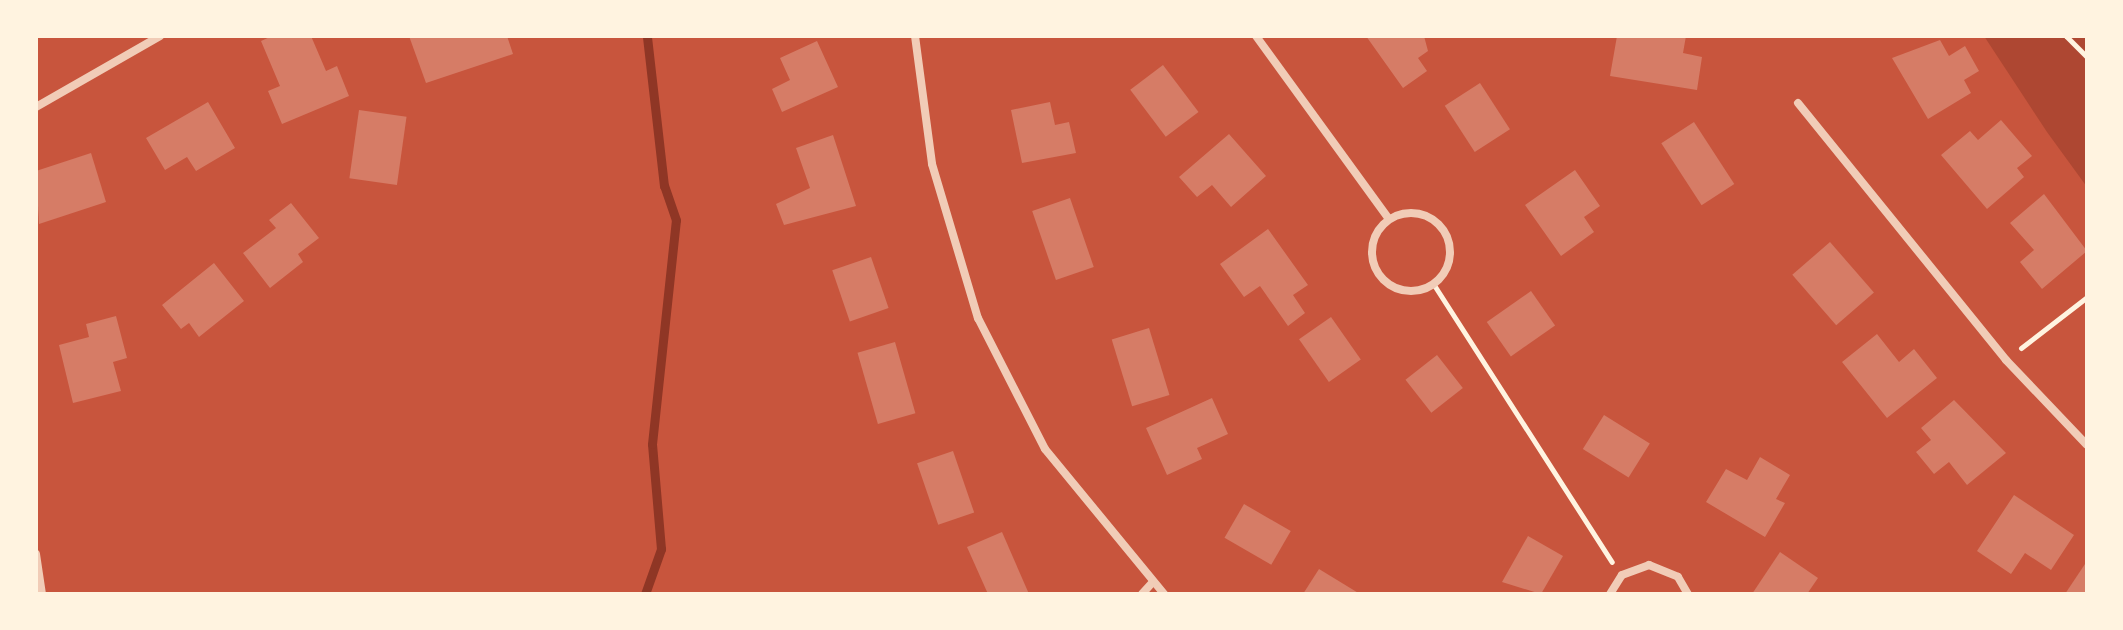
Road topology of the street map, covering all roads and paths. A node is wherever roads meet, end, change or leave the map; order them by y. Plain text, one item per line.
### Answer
1 (160, 36) edge
2 (915, 36) edge
3 (1256, 36) edge
4 (2066, 36) edge
5 (2087, 57) edge
6 (1798, 103) dead end
7 (36, 107) edge
8 (1389, 219) junction
9 (1434, 285) junction
10 (2087, 297) edge
11 (2006, 360) junction
12 (2087, 445) edge
13 (36, 554) edge
14 (1622, 575) junction
15 (1152, 583) junction
16 (42, 594) edge
17 (1142, 594) edge
18 (1164, 594) edge
19 (1610, 594) edge
20 (1688, 594) edge

1 - 7 street
2 - 15 street
3 - 8 street
4 - 5 path
6 - 11 street
8 - 9 street
8 - 9 street
9 - 14 path
10 - 11 path
11 - 12 street
13 - 16 street
14 - 19 street
14 - 20 street
15 - 17 street
15 - 18 street

